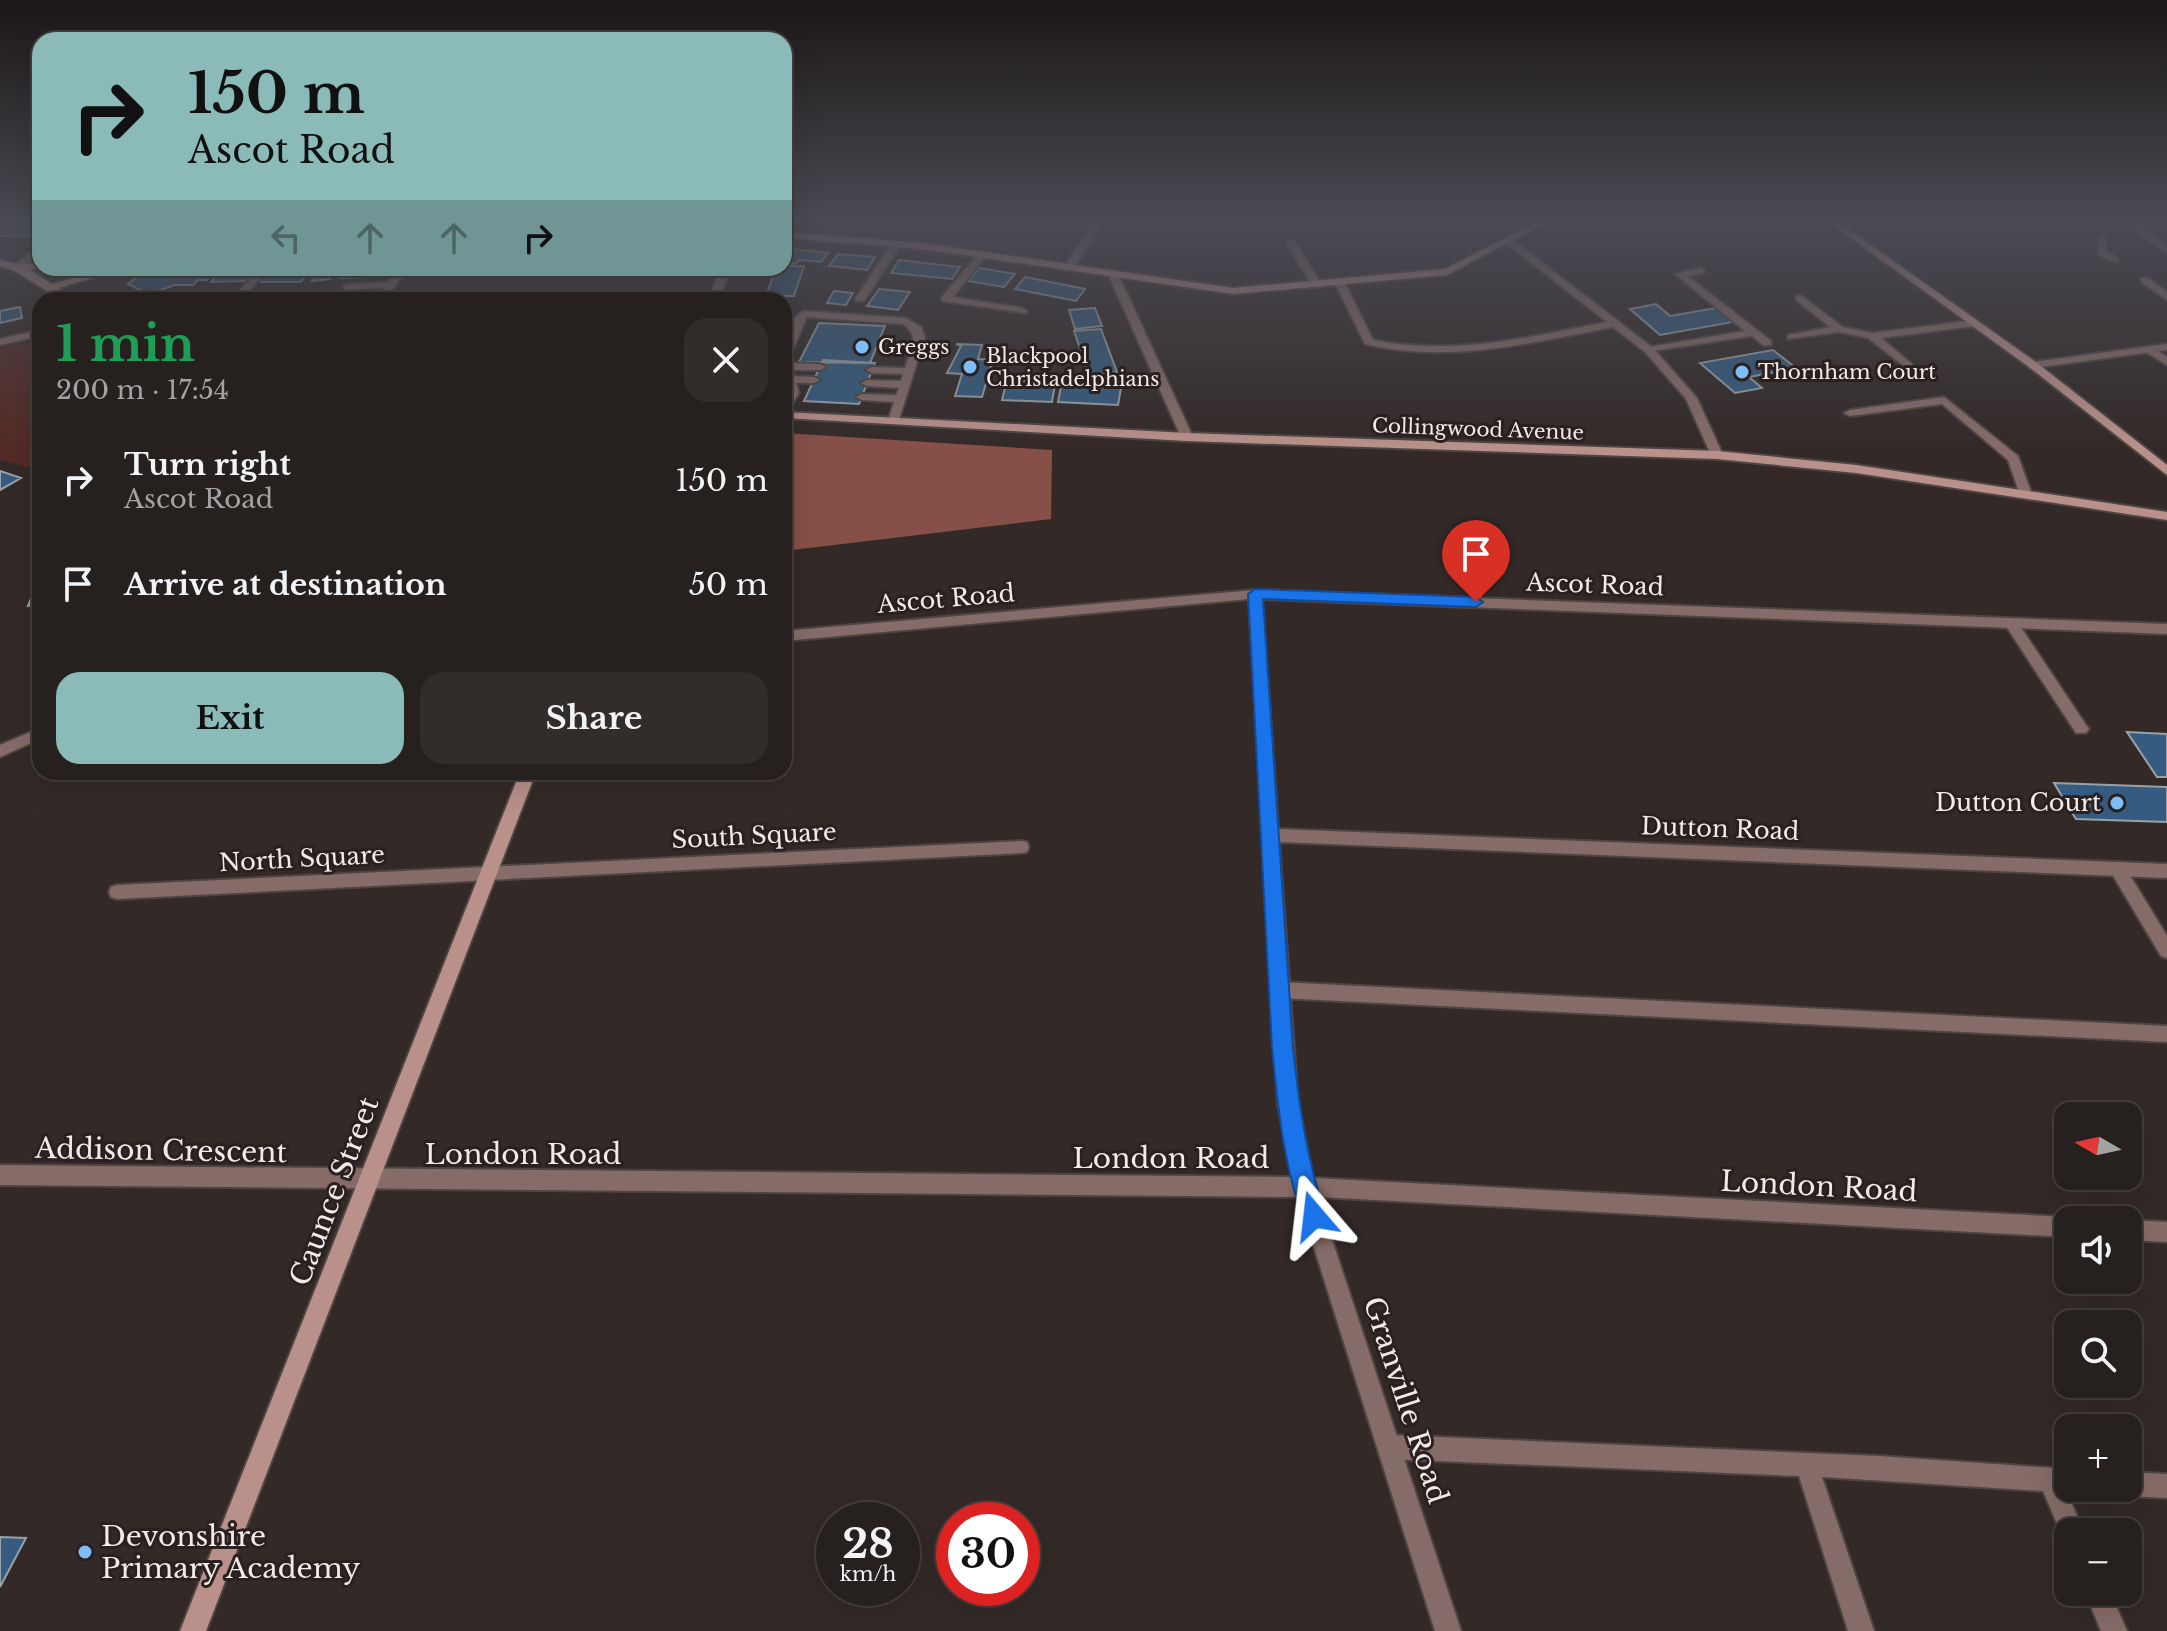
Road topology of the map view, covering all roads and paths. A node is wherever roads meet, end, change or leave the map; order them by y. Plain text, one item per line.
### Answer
1 (863, 295) edge
2 (949, 295) edge
3 (1123, 295) edge
4 (1346, 295) edge
5 (1578, 295) edge
6 (1706, 295) edge
7 (1936, 295) edge
8 (1800, 298) dead end
9 (860, 299) dead end
10 (1022, 311) dead end
11 (1975, 323) junction
12 (1615, 324) junction
13 (1839, 329) junction
14 (792, 332) edge
15 (1753, 333) junction
16 (32, 335) edge
17 (1872, 336) junction
18 (1792, 337) dead end
19 (0, 342) edge
20 (1767, 343) dead end
21 (2167, 347) edge
22 (1649, 350) junction
23 (2150, 350) junction
24 (2167, 362) edge
25 (2033, 365) junction
26 (792, 366) edge
27 (820, 367) dead end
28 (1909, 367) dead end
29 (872, 370) dead end
30 (909, 371) junction
31 (792, 379) edge
32 (814, 380) dead end
33 (867, 383) dead end
34 (905, 385) junction
35 (792, 388) edge
36 (793, 393) joint
37 (807, 394) dead end
38 (862, 397) dead end
39 (901, 399) junction
40 (792, 413) edge
41 (1850, 413) dead end
42 (894, 421) junction
43 (1187, 437) junction
44 (1717, 455) junction
45 (2167, 471) edge
46 (2026, 495) junction
47 (2167, 516) edge
48 (1255, 594) junction
49 (2011, 623) junction
50 (2167, 629) edge
51 (792, 635) edge
52 (2081, 729) dead end
53 (32, 737) edge
54 (0, 751) edge
55 (525, 780) edge
56 (1271, 835) junction
57 (1021, 847) dead end
58 (2117, 869) junction
59 (2167, 871) edge
60 (489, 873) junction
61 (117, 892) dead end
62 (2167, 951) edge
63 (1279, 990) junction
64 (2167, 1034) edge
65 (0, 1175) edge
66 (368, 1181) junction
67 (1305, 1187) junction
68 (2054, 1226) edge
69 (2142, 1231) edge
70 (2167, 1232) edge
71 (1390, 1447) junction
72 (1807, 1466) junction
73 (2054, 1481) edge
74 (2142, 1485) edge
75 (2167, 1486) edge
76 (2103, 1606) edge
77 (193, 1631) edge
78 (1448, 1631) edge
79 (1861, 1631) edge
80 (2114, 1631) edge

1 - 9 street
2 - 10 street
3 - 43 street
4 - 12 street
5 - 12 street
6 - 15 street
7 - 11 street
8 - 13 street
11 - 17 street
11 - 25 street
12 - 22 street
13 - 17 street
13 - 18 street
14 - 30 street
15 - 20 street
15 - 22 street
16 - 19 street
17 - 28 street
21 - 23 street
22 - 44 street
23 - 24 street
23 - 25 street
25 - 45 street
26 - 27 street
29 - 30 street
30 - 34 street
31 - 32 street
33 - 34 street
34 - 39 street
35 - 36 street
36 - 37 street
38 - 39 street
39 - 42 street
40 - 42 street, Collingwood Avenue
41 - 46 street
42 - 43 street, Collingwood Avenue
43 - 44 street, Collingwood Avenue
44 - 46 street, Collingwood Avenue
46 - 47 street, Collingwood Avenue
48 - 49 street, Ascot Road
48 - 51 street, Ascot Road
48 - 56 street, Granville Road
49 - 50 street, Ascot Road
49 - 52 street
53 - 54 street
55 - 60 street, Caunce Street
56 - 58 street, Dutton Road
56 - 63 street, Granville Road
57 - 60 street, South Square
58 - 59 street, Dutton Road
58 - 62 street
60 - 61 street, North Square
60 - 66 street, Caunce Street
63 - 64 street
63 - 67 street, Granville Road
65 - 66 street, Addison Crescent
66 - 67 street, London Road
66 - 77 street, Caunce Street
67 - 68 street, London Road
67 - 71 street, Granville Road
69 - 70 street
71 - 72 street
71 - 78 street, Granville Road
72 - 73 street
72 - 79 street
74 - 75 street
76 - 80 street

